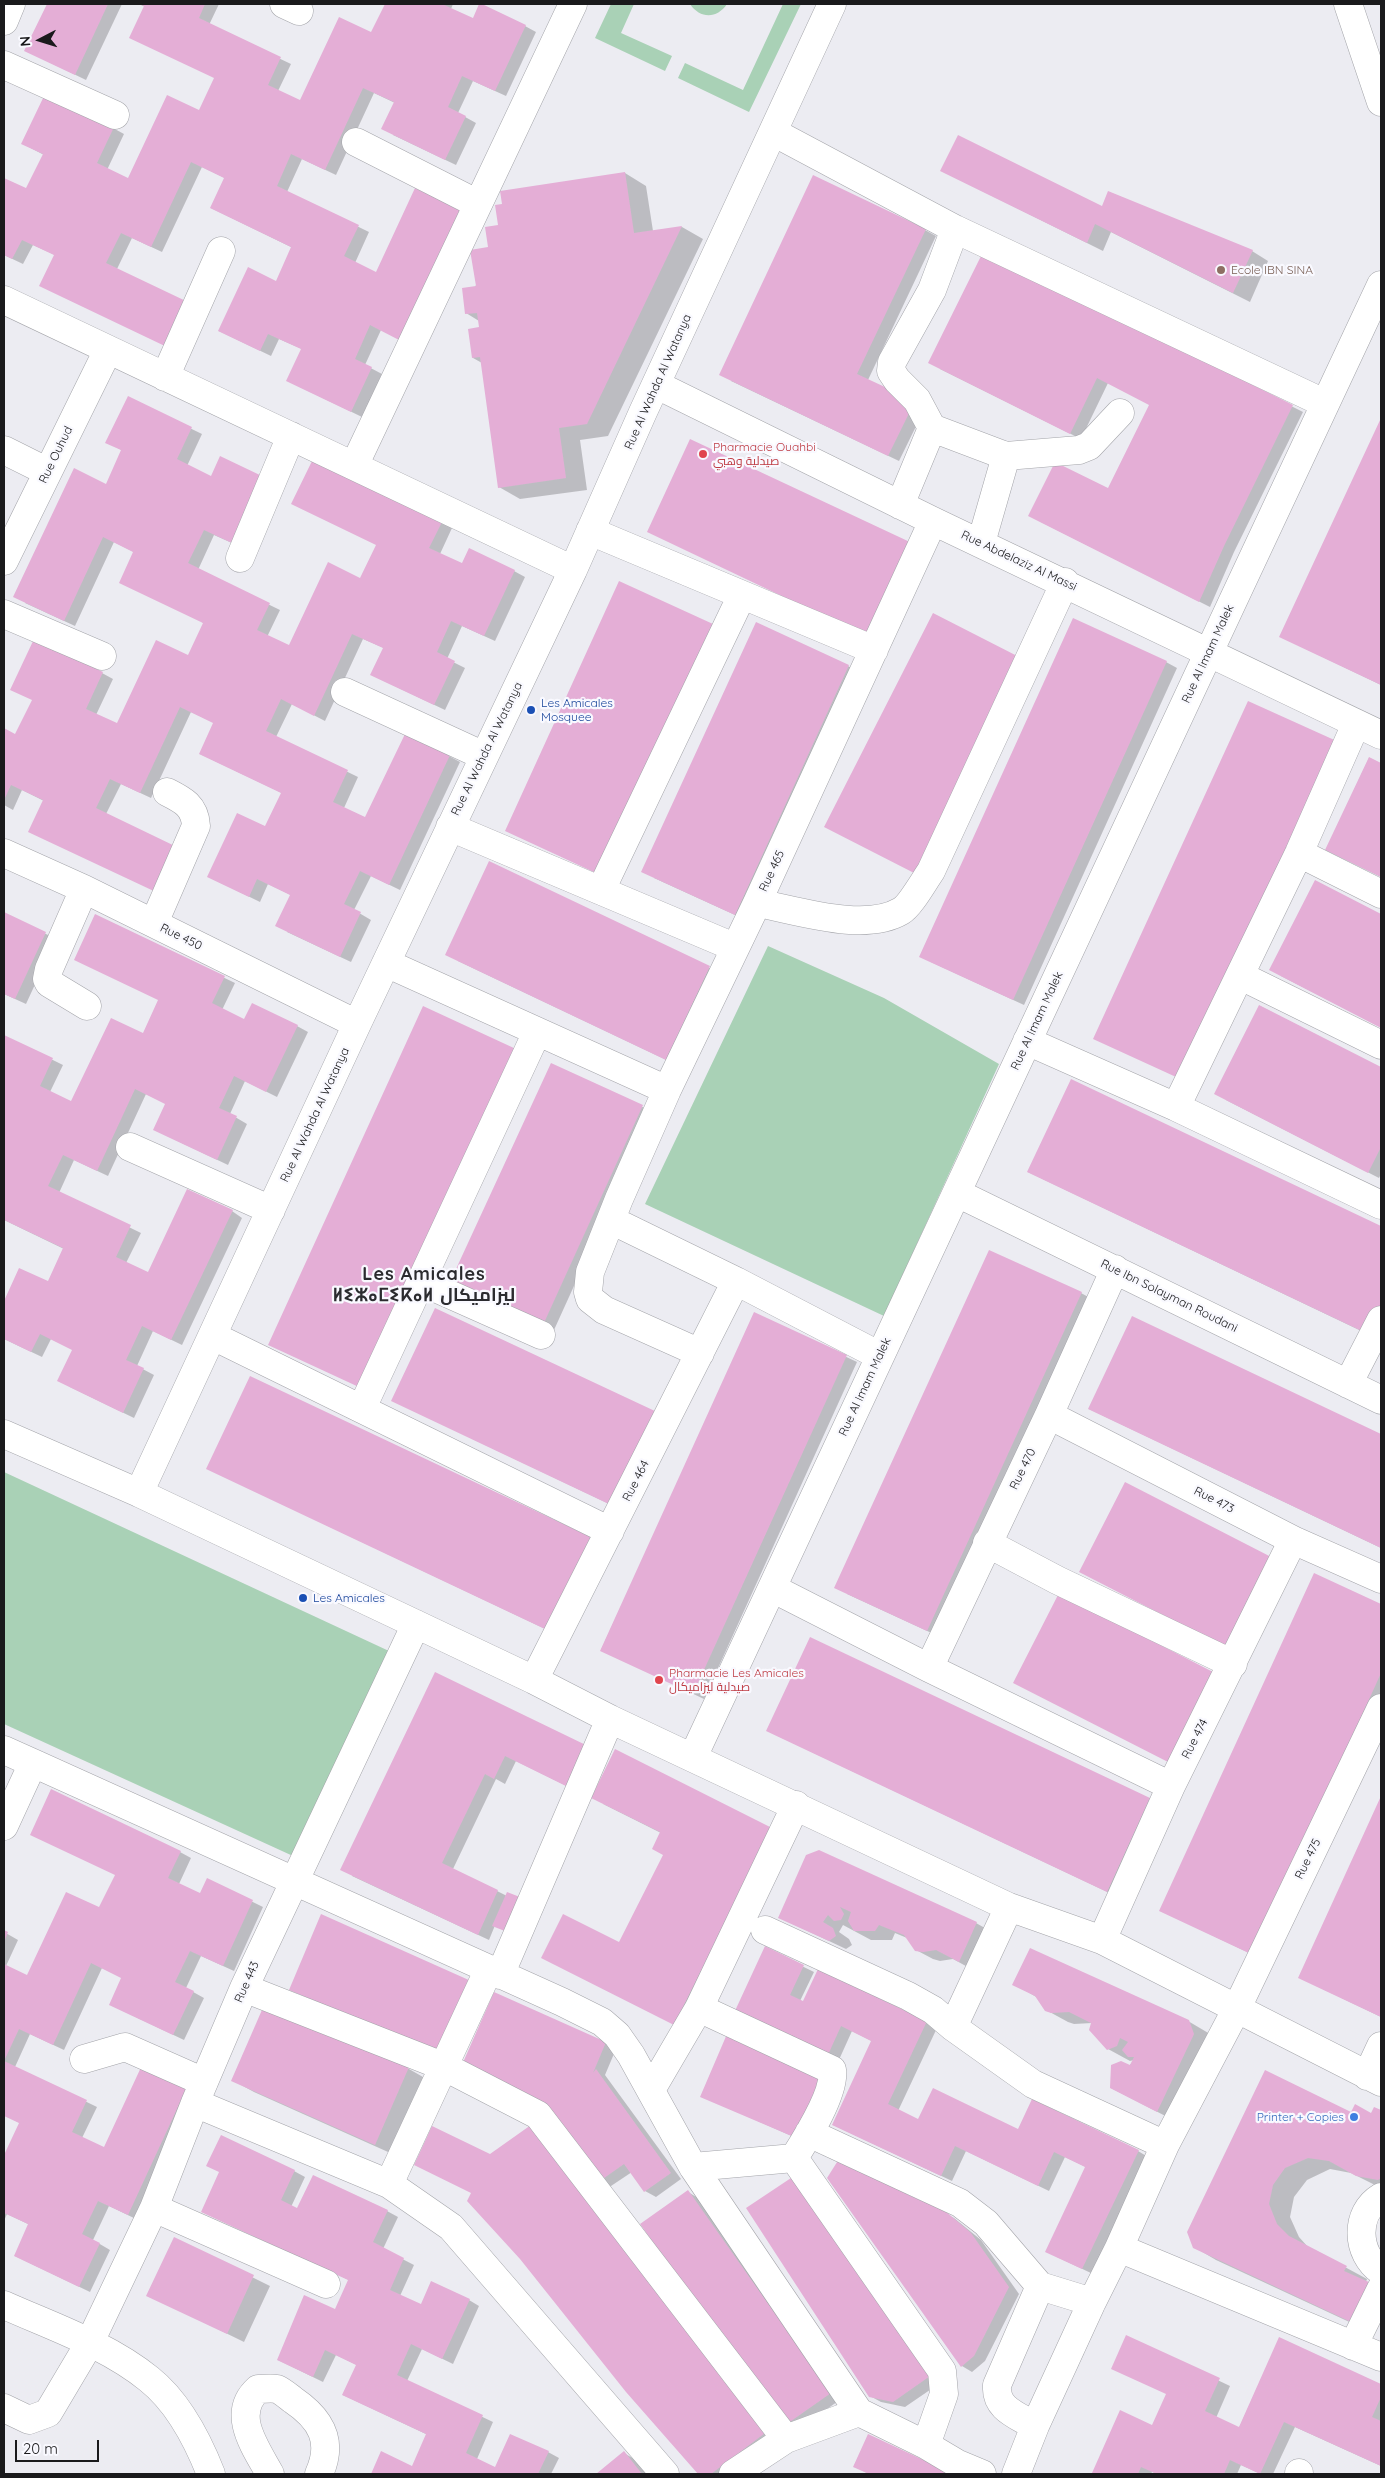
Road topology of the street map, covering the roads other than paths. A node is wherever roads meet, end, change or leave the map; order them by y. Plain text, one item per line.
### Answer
1 (832, 4) edge
2 (1348, 4) edge
3 (562, 7) edge
4 (4, 65) edge
5 (1377, 69) edge
6 (1381, 102) edge
7 (115, 116) dead end
8 (773, 132) junction
9 (356, 142) dead end
10 (478, 204) junction
11 (956, 229) junction
12 (221, 251) dead end
13 (1381, 285) edge
14 (4, 300) edge
15 (108, 350) junction
16 (165, 377) junction
17 (658, 385) junction
18 (1324, 404) junction
19 (1120, 413) dead end
20 (932, 428) junction
21 (291, 436) junction
22 (4, 450) edge
23 (1006, 456) junction
24 (354, 466) junction
25 (48, 472) junction
26 (900, 505) junction
27 (933, 521) junction
28 (590, 531) junction
29 (981, 543) junction
30 (4, 558) edge
31 (240, 558) dead end
32 (573, 570) junction
33 (1065, 582) junction
34 (742, 596) junction
35 (4, 614) edge
36 (874, 650) junction
37 (1209, 653) junction
38 (102, 656) dead end
39 (345, 692) dead end
40 (1356, 724) junction
41 (1381, 735) edge
42 (484, 756) junction
43 (167, 792) dead end
44 (450, 827) junction
45 (4, 853) edge
46 (1299, 853) junction
47 (84, 889) junction
48 (601, 890) junction
49 (1381, 894) edge
50 (757, 903) junction
51 (154, 923) junction
52 (734, 947) junction
53 (386, 963) junction
54 (1241, 976) junction
55 (88, 1006) dead end
56 (357, 1024) junction
57 (537, 1032) junction
58 (1028, 1041) junction
59 (1381, 1044) edge
60 (667, 1090) junction
61 (1176, 1108) junction
62 (130, 1146) dead end
63 (957, 1193) junction
64 (1381, 1205) edge
65 (271, 1210) junction
66 (611, 1220) junction
67 (1114, 1269) junction
68 (736, 1281) junction
69 (422, 1282) junction
70 (1381, 1320) edge
71 (541, 1335) dead end
72 (213, 1336) junction
73 (700, 1353) junction
74 (880, 1356) junction
75 (1348, 1384) junction
76 (1381, 1400) edge
77 (362, 1408) junction
78 (1049, 1415) junction
79 (4, 1434) edge
80 (140, 1493) junction
81 (610, 1531) junction
82 (1293, 1540) junction
83 (987, 1543) junction
84 (1381, 1579) edge
85 (772, 1588) junction
86 (416, 1624) junction
87 (1233, 1664) junction
88 (929, 1668) junction
89 (534, 1680) junction
90 (1381, 1708) edge
91 (610, 1719) junction
92 (4, 1750) edge
93 (693, 1757) junction
94 (33, 1763) junction
95 (1170, 1786) junction
96 (796, 1805) junction
97 (4, 1826) edge
98 (293, 1882) junction
99 (1009, 1907) junction
100 (765, 1930) dead end
101 (1102, 1940) junction
102 (494, 1972) junction
103 (244, 1988) junction
104 (700, 2008) junction
105 (1236, 2010) junction
106 (953, 2027) junction
107 (1381, 2046) edge
108 (84, 2059) dead end
109 (444, 2067) junction
110 (1374, 2079) edge
111 (651, 2090) junction
112 (199, 2092) junction
113 (809, 2133) junction
114 (1165, 2145) junction
115 (794, 2158) junction
116 (693, 2167) junction
117 (388, 2184) junction
118 (1381, 2197) edge
119 (154, 2208) junction
120 (1119, 2248) junction
121 (1381, 2271) edge
122 (326, 2284) dead end
123 (1040, 2286) junction
124 (1381, 2289) edge
125 (1092, 2302) junction
126 (4, 2305) edge
127 (90, 2344) junction
128 (1353, 2346) junction
129 (1381, 2357) edge
130 (4, 2408) edge
131 (859, 2412) junction
132 (1036, 2426) junction
133 (786, 2439) junction
134 (926, 2445) junction
135 (964, 2471) edge
136 (210, 2474) edge
137 (270, 2474) edge
138 (320, 2474) edge
139 (665, 2474) edge
140 (733, 2474) edge
141 (1016, 2474) edge

1 - 8 street, Rue Al Wahda Al Watanya
2 - 5 street
3 - 10 street
4 - 7 street
5 - 6 street
8 - 11 street
8 - 17 street, Rue Al Wahda Al Watanya
9 - 10 street
10 - 24 street
11 - 18 street
11 - 20 street
12 - 16 street
13 - 18 street, Rue Al Imam Malek
14 - 15 street
15 - 16 street
15 - 25 street, Rue Ouhud
16 - 21 street
17 - 26 street, Rue Abdelaziz Al Massi
17 - 28 street, Rue Al Wahda Al Watanya
18 - 37 street, Rue Al Imam Malek
19 - 23 street
20 - 23 street
20 - 26 street
21 - 24 street
21 - 31 street
22 - 25 street
23 - 29 street
24 - 32 street
25 - 30 street, Rue Ouhud
26 - 27 street, Rue Abdelaziz Al Massi
27 - 29 street, Rue Abdelaziz Al Massi
27 - 36 street, Rue 465
28 - 32 street, Rue Al Wahda Al Watanya
28 - 34 street
29 - 33 street, Rue Abdelaziz Al Massi
32 - 42 street, Rue Al Wahda Al Watanya
33 - 37 street, Rue Abdelaziz Al Massi
33 - 50 street
34 - 36 street
34 - 48 street
35 - 38 street
36 - 50 street, Rue 465
37 - 40 street, Rue Abdelaziz Al Massi
37 - 58 street, Rue Al Imam Malek
39 - 42 street
40 - 41 street, Rue Abdelaziz Al Massi
40 - 46 street
42 - 44 street, Rue Al Wahda Al Watanya
43 - 51 street
44 - 48 street
44 - 53 street, Rue Al Wahda Al Watanya
45 - 47 street, Rue 450
46 - 49 street
46 - 54 street
47 - 51 street, Rue 450
47 - 55 street
48 - 52 street
50 - 52 street, Rue 465
51 - 56 street, Rue 450
52 - 60 street, Rue 465
53 - 56 street, Rue Al Wahda Al Watanya
53 - 57 street
54 - 59 street
54 - 61 street
56 - 65 street, Rue Al Wahda Al Watanya
57 - 60 street
57 - 69 street
58 - 61 street
58 - 63 street, Rue Al Imam Malek
60 - 66 street, Rue 465
61 - 64 street
62 - 65 street
63 - 67 street, Rue Ibn Solayman Roudani
63 - 74 street, Rue Al Imam Malek
65 - 72 street, Rue Al Wahda Al Watanya
66 - 68 street
66 - 73 street, Rue 465
67 - 75 street, Rue Ibn Solayman Roudani
67 - 78 street, Rue 470
68 - 73 street, Rue 464
68 - 74 street
69 - 71 street
69 - 77 street
70 - 75 street
72 - 77 street
72 - 80 street, Rue Al Wahda Al Watanya
73 - 81 street, Rue 464
74 - 85 street, Rue Al Imam Malek
75 - 76 street, Rue Ibn Solayman Roudani
77 - 81 street
78 - 82 street, Rue 473
78 - 83 street, Rue 470
79 - 80 street
80 - 86 street
81 - 89 street, Rue 464
82 - 84 street, Rue 473
82 - 87 street, Rue 474
83 - 87 street
83 - 88 street, Rue 470
85 - 88 street
85 - 93 street, Rue Al Imam Malek
86 - 89 street
86 - 98 street, Rue 443
87 - 95 street, Rue 474
88 - 95 street
89 - 91 street
90 - 105 street, Rue 475
91 - 93 street
91 - 102 street
92 - 94 street
93 - 96 street
94 - 97 street
94 - 98 street
95 - 101 street, Rue 474
96 - 99 street
96 - 104 street
98 - 102 street
98 - 103 street, Rue 443
99 - 101 street
99 - 106 street
100 - 106 street
101 - 105 street
102 - 109 street
102 - 111 street
103 - 109 street
103 - 112 street, Rue 443
104 - 111 street
104 - 113 street
105 - 110 street
105 - 114 street, Rue 475
106 - 114 street
107 - 110 street
108 - 112 street
109 - 117 street
109 - 133 street
111 - 116 street
112 - 117 street
112 - 119 street, Rue 443
113 - 115 street
113 - 123 street
114 - 120 street, Rue 475
115 - 116 street
115 - 134 street
116 - 131 street
117 - 139 street
118 - 121 street
119 - 122 street
119 - 127 street, Rue 443
120 - 125 street, Rue 475
120 - 128 street
123 - 125 street
123 - 132 street
124 - 128 street
125 - 132 street, Rue 475
126 - 127 street
127 - 130 street, Rue 443
127 - 136 street
128 - 129 street
131 - 133 street
131 - 134 street
132 - 141 street, Rue 475
133 - 140 street
134 - 135 street
137 - 138 street

